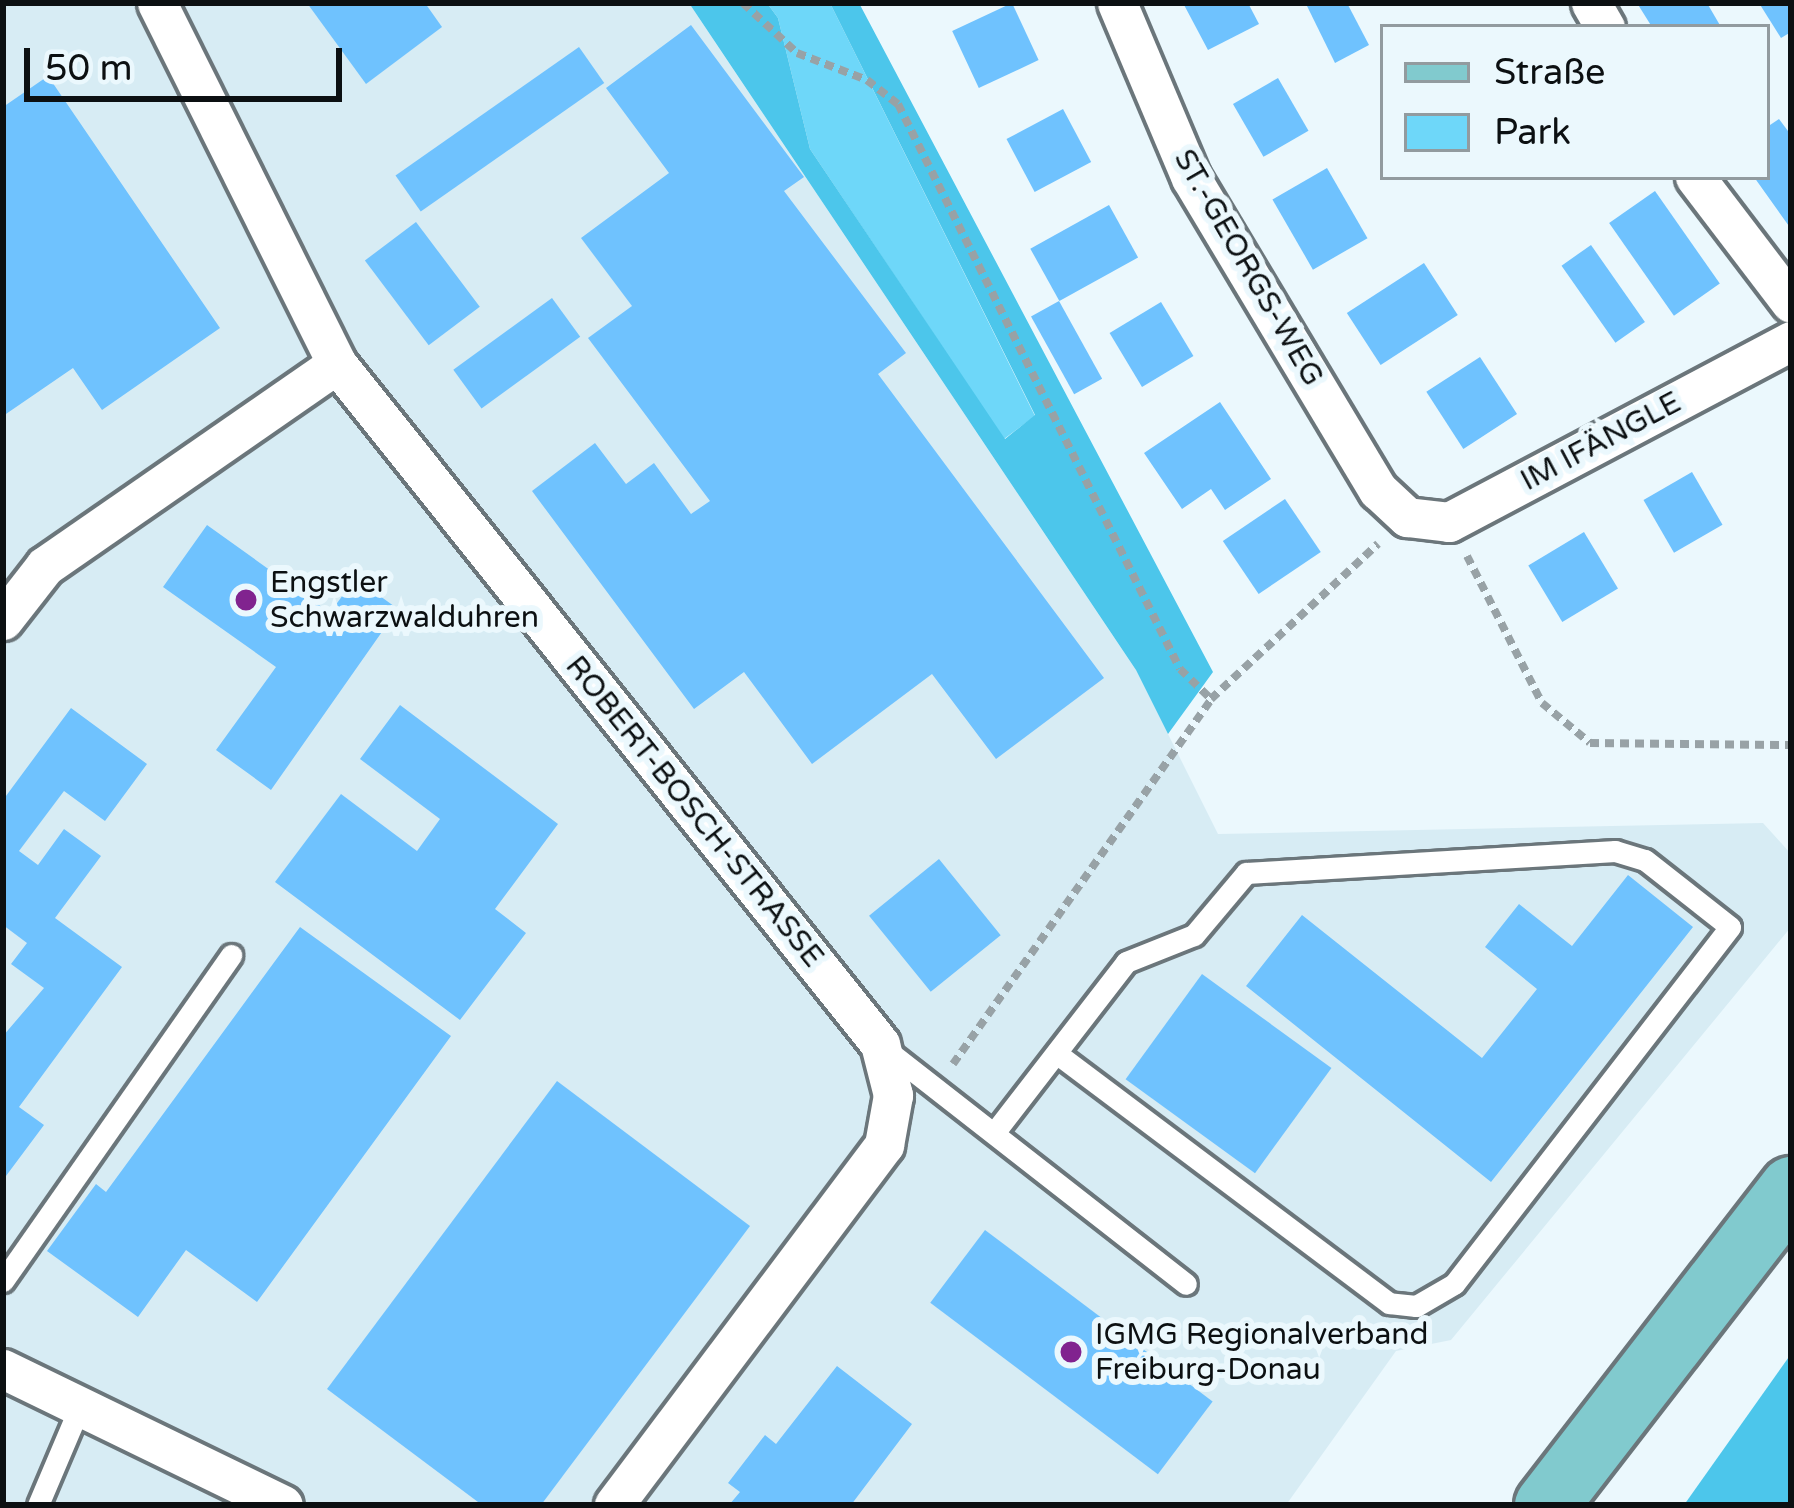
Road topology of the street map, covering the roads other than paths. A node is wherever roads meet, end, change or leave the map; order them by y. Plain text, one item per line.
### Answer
1 (157, 3) edge
2 (1117, 3) edge
3 (1697, 180) edge
4 (1791, 303) edge
5 (1791, 341) edge
6 (337, 364) junction
7 (1449, 522) joint
8 (3, 620) edge
9 (231, 955) dead end
10 (880, 1044) junction
11 (1056, 1053) junction
12 (994, 1133) junction
13 (1791, 1188) edge
14 (3, 1281) edge
15 (1186, 1283) dead end
16 (3, 1369) edge
17 (80, 1406) junction
18 (38, 1505) edge
19 (283, 1505) edge
20 (614, 1505) edge
21 (1546, 1505) edge

1 - 6 street, ROBERT-BOSCH-STRASSE
2 - 7 street, ST.-GEORGS-WEG
3 - 4 street
5 - 7 street, IM IFÄNGLE
6 - 8 street
6 - 10 street, ROBERT-BOSCH-STRASSE
9 - 14 lane
10 - 12 lane
10 - 20 street, ROBERT-BOSCH-STRASSE
11 - 11 lane
11 - 12 lane
12 - 15 lane
13 - 21 main road
16 - 17 street
17 - 18 lane
17 - 19 street

